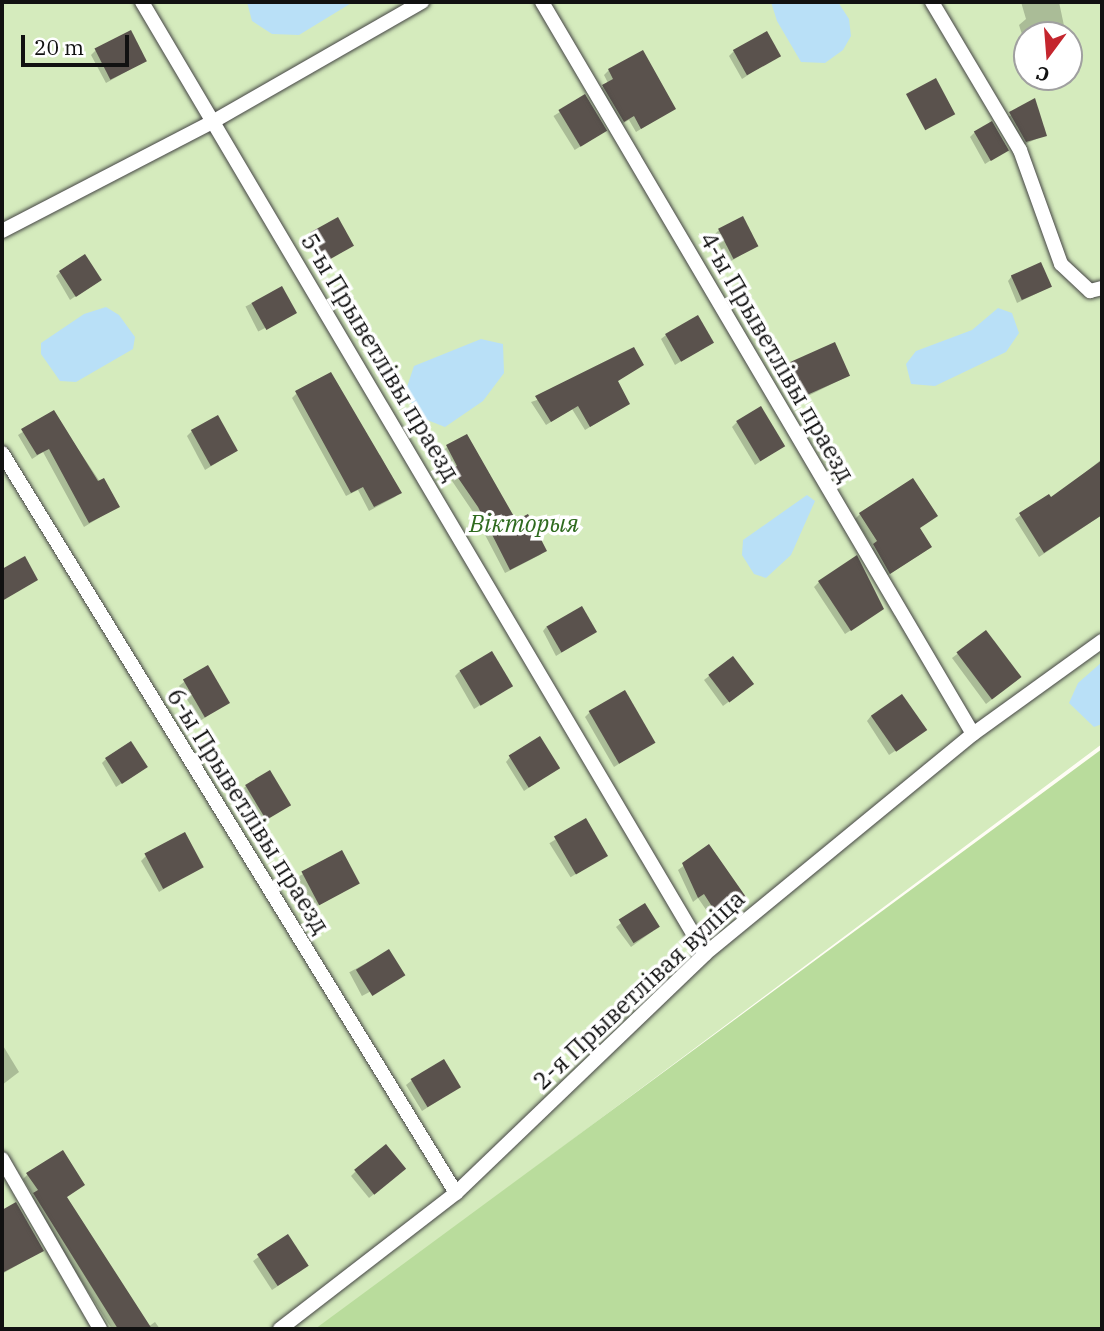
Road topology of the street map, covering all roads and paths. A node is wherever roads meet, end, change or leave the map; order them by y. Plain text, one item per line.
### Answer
1 (142, 2) edge
2 (422, 2) edge
3 (542, 2) edge
4 (932, 2) edge
5 (214, 121) junction
6 (2, 231) edge
7 (1102, 288) edge
8 (2, 453) edge
9 (1102, 640) edge
10 (973, 734) junction
11 (705, 954) junction
12 (2, 1159) edge
13 (456, 1193) junction
14 (100, 1329) edge
15 (280, 1329) edge

1 - 5 lane, 5-ы Прыветлівы праезд
2 - 5 lane
3 - 10 lane, 4-ы Прыветлівы праезд
4 - 7 lane
5 - 6 lane
5 - 11 lane, 5-ы Прыветлівы праезд
8 - 13 lane, 6-ы Прыветлівы праезд
9 - 10 lane, 2-я Прыветлівая вуліца
10 - 11 lane, 2-я Прыветлівая вуліца
11 - 13 lane, 2-я Прыветлівая вуліца
12 - 14 lane
13 - 15 lane, 2-я Прыветлівая вуліца

